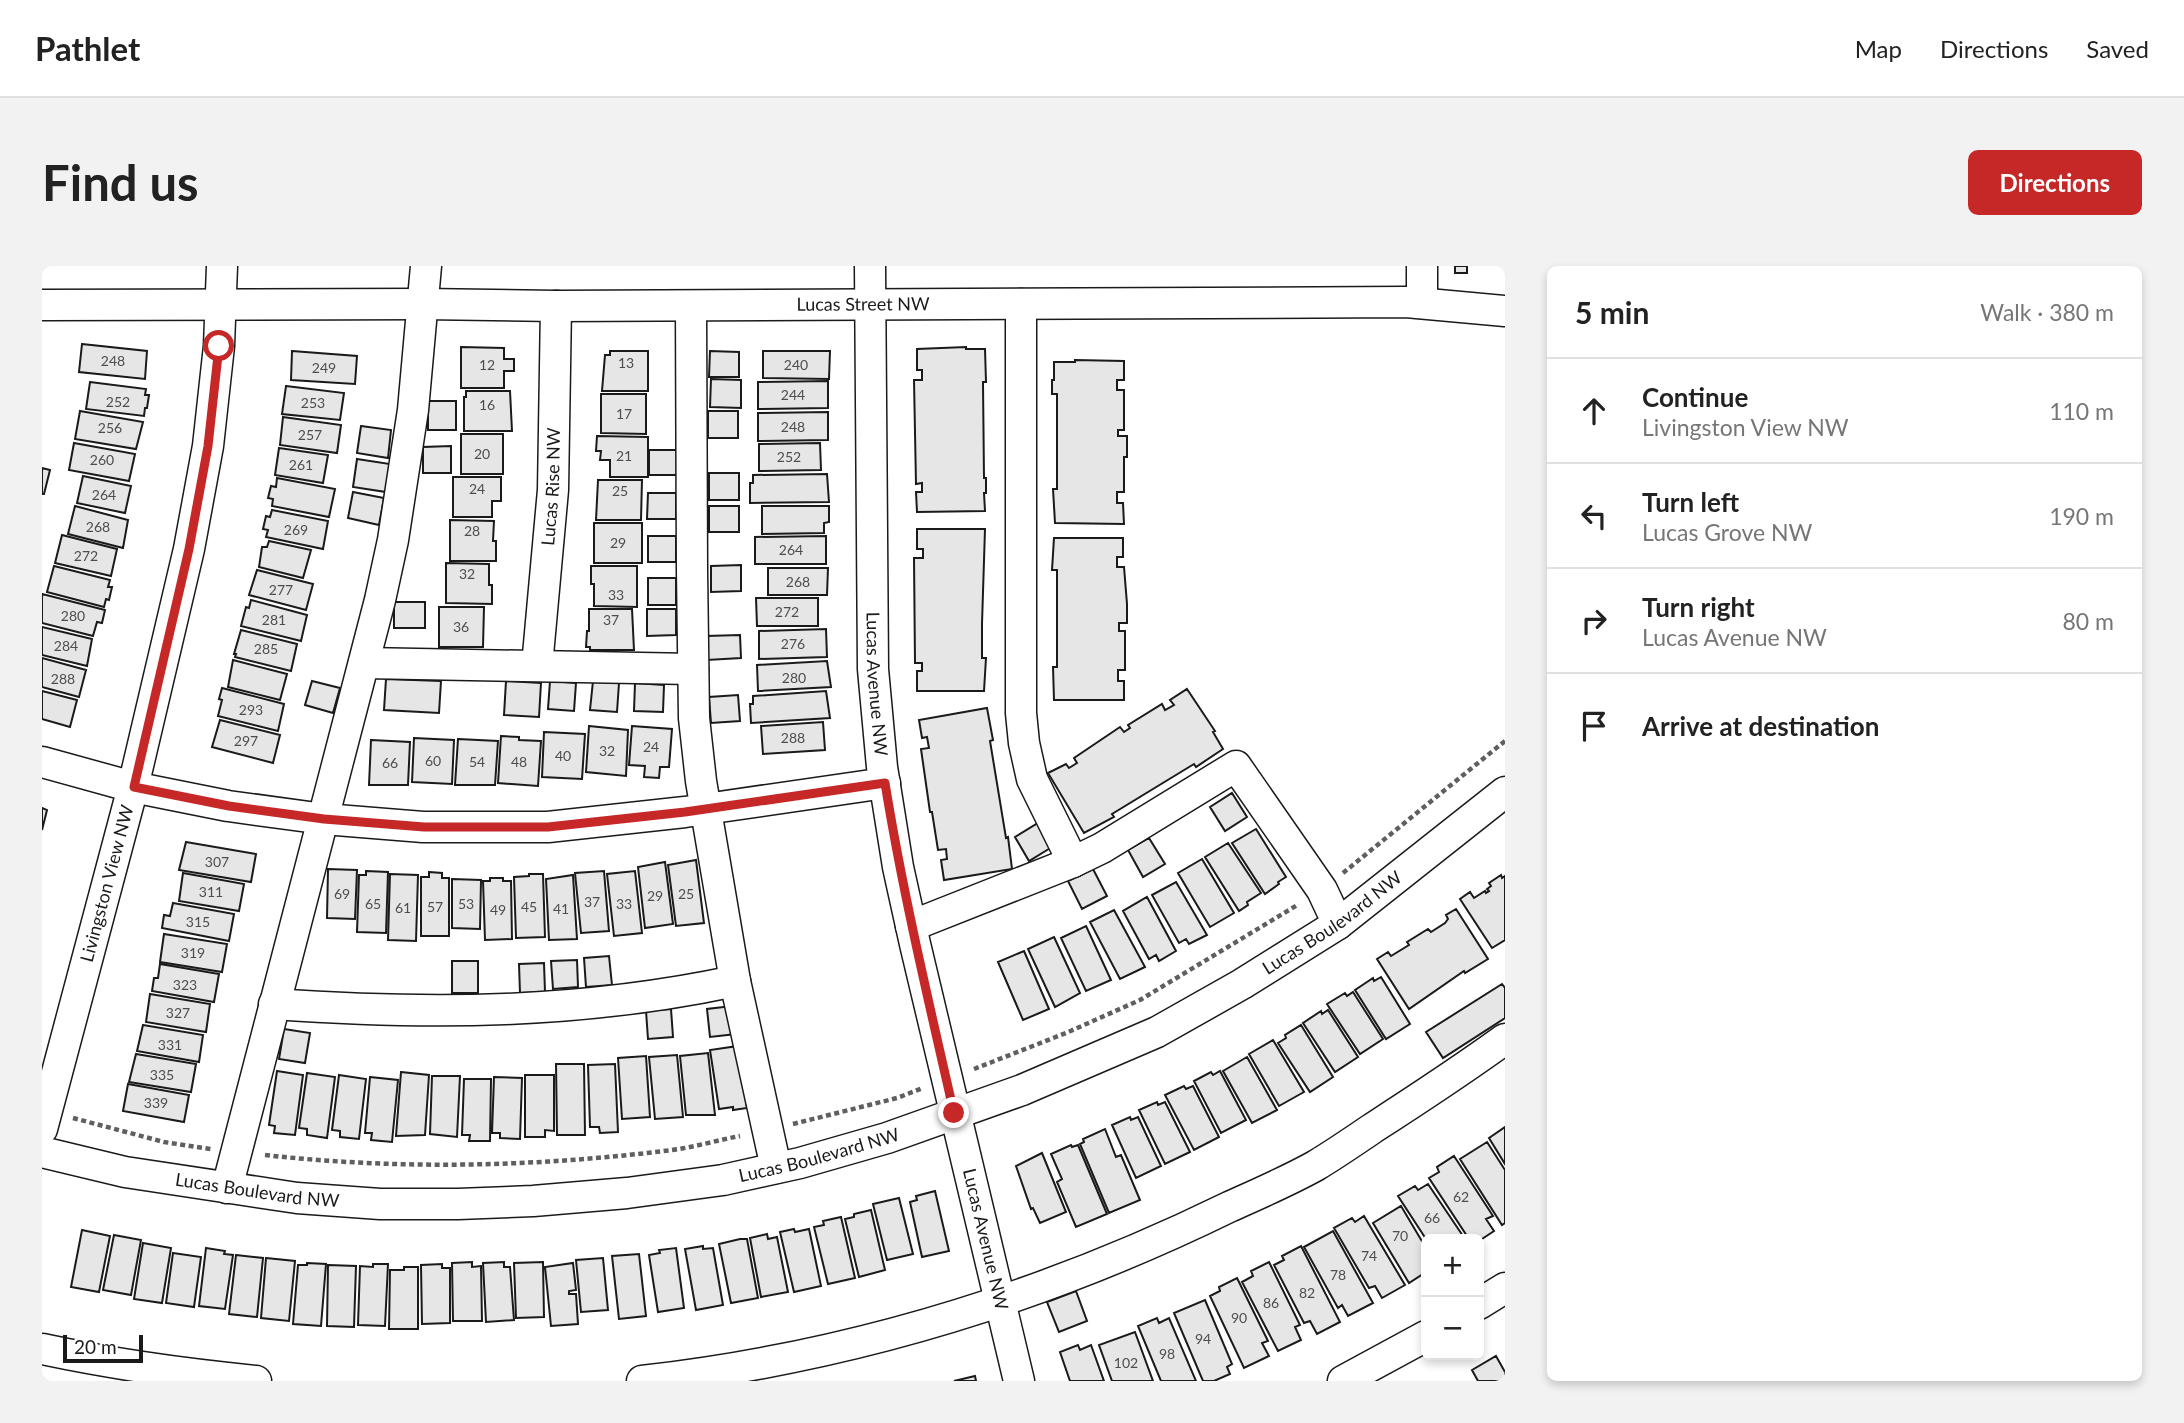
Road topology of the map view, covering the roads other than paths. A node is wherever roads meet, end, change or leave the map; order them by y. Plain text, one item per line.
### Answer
1 (222, 266) edge
2 (426, 266) edge
3 (870, 266) edge
4 (1422, 266) edge
5 (1422, 303) junction
6 (423, 304) junction
7 (870, 304) junction
8 (1021, 304) junction
9 (42, 305) edge
10 (220, 305) junction
11 (556, 306) junction
12 (691, 306) junction
13 (1505, 311) edge
14 (364, 663) junction
15 (537, 666) junction
16 (693, 669) junction
17 (42, 762) edge
18 (885, 783) junction
19 (134, 787) junction
20 (1505, 792) edge
21 (706, 810) junction
22 (324, 819) junction
23 (1073, 862) junction
24 (1338, 925) junction
25 (911, 926) junction
26 (735, 981) junction
27 (274, 1004) junction
28 (1505, 1040) edge
29 (954, 1113) junction
30 (44, 1120) edge
31 (42, 1152) edge
32 (776, 1168) junction
33 (227, 1188) junction
34 (1505, 1288) edge
35 (999, 1301) junction
36 (1484, 1301) edge
37 (1421, 1339) edge
38 (42, 1349) edge
39 (256, 1381) edge
40 (642, 1381) edge
41 (1019, 1381) edge
42 (1343, 1381) edge

1 - 10 street, Livingston View NW
2 - 6 street
3 - 7 street, Lucas Avenue NW
4 - 5 street
5 - 8 street, Lucas Street NW
5 - 13 street, Lucas Street NW
6 - 10 street, Lucas Street NW
6 - 11 street, Lucas Street NW
6 - 14 street
7 - 8 street, Lucas Street NW
7 - 12 street, Lucas Street NW
7 - 18 street, Lucas Avenue NW
8 - 23 street
9 - 10 street, Lucas Street NW
10 - 19 street, Livingston View NW
11 - 12 street, Lucas Street NW
11 - 15 street, Lucas Rise NW
12 - 16 street
14 - 15 street
14 - 22 street
15 - 16 street
16 - 21 street
17 - 19 street
18 - 21 street
18 - 25 street, Lucas Avenue NW
19 - 22 street
19 - 30 street, Livingston View NW
20 - 24 street, Lucas Boulevard NW
21 - 22 street
21 - 26 street
22 - 27 street
23 - 24 street
23 - 25 street
24 - 29 street, Lucas Boulevard NW
25 - 29 street, Lucas Avenue NW
26 - 27 street
26 - 32 street
27 - 33 street
28 - 35 street
29 - 32 street, Lucas Boulevard NW
29 - 35 street, Lucas Avenue NW
31 - 33 street, Lucas Boulevard NW
32 - 33 street, Lucas Boulevard NW
34 - 36 street
35 - 40 street
35 - 41 street, Lucas Avenue NW
37 - 42 street
38 - 39 street

